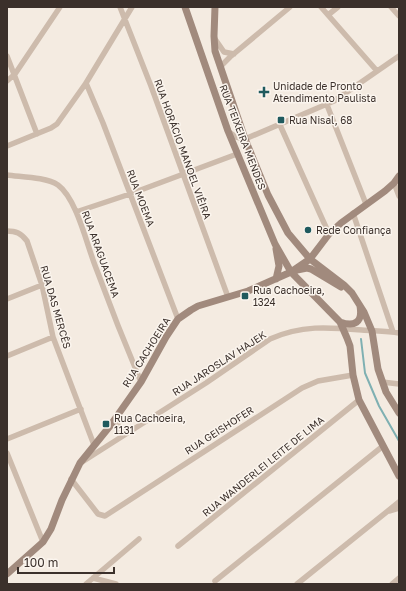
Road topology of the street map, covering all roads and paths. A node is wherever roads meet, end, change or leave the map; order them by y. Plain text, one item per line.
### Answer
1 (60, 7) edge
2 (120, 7) edge
3 (132, 7) edge
4 (184, 7) edge
5 (215, 7) edge
6 (290, 7) edge
7 (321, 7) edge
8 (338, 7) edge
9 (391, 7) edge
10 (328, 15) junction
11 (399, 16) edge
12 (125, 20) junction
13 (214, 36) junction
14 (234, 54) junction
15 (7, 56) edge
16 (399, 56) edge
17 (220, 68) junction
18 (377, 71) junction
19 (15, 74) junction
20 (7, 81) edge
21 (86, 83) junction
22 (327, 105) junction
23 (280, 125) junction
24 (228, 131) junction
25 (37, 134) junction
26 (245, 138) junction
27 (7, 146) edge
28 (237, 154) junction
29 (7, 175) edge
30 (183, 175) junction
31 (399, 176) edge
32 (394, 183) junction
33 (130, 194) junction
34 (399, 196) edge
35 (366, 204) junction
36 (76, 212) junction
37 (353, 213) junction
38 (7, 231) edge
39 (329, 234) junction
40 (275, 244) junction
41 (310, 259) junction
42 (291, 272) junction
43 (276, 278) junction
44 (42, 285) junction
45 (352, 293) junction
46 (228, 297) junction
47 (7, 299) edge
48 (359, 304) junction
49 (178, 320) junction
50 (341, 325) junction
51 (354, 326) junction
52 (372, 331) junction
53 (396, 332) edge
54 (53, 337) junction
55 (7, 356) edge
56 (353, 376) junction
57 (141, 382) junction
58 (382, 382) junction
59 (399, 384) edge
60 (359, 400) junction
61 (81, 409) junction
62 (399, 413) edge
63 (116, 418) junction
64 (128, 433) junction
65 (7, 439) edge
66 (94, 445) junction
67 (383, 446) junction
68 (7, 453) edge
69 (80, 463) junction
70 (399, 476) edge
71 (71, 479) junction
72 (399, 502) edge
73 (399, 508) edge
74 (387, 512) junction
75 (139, 539) dead end
76 (42, 542) junction
77 (178, 546) dead end
78 (7, 574) edge
79 (93, 578) junction
80 (399, 578) edge
81 (215, 581) dead end
82 (86, 584) edge
83 (116, 584) edge
84 (297, 584) edge
85 (392, 584) edge

1 - 19 street
2 - 12 street, RUA HORÁCIO MANOEL VIÊIRA
3 - 12 street
4 - 24 main road, RUA TEIXEIRA MENDES
5 - 13 main road, RUA TEIXEIRA MENDES
6 - 14 street
7 - 10 street
8 - 10 street
9 - 11 street
10 - 18 street
12 - 21 street
12 - 30 street, RUA HORÁCIO MANOEL VIÊIRA
13 - 14 street
13 - 17 main road, RUA TEIXEIRA MENDES
14 - 17 street
15 - 19 street
16 - 18 street
17 - 26 main road, RUA TEIXEIRA MENDES
18 - 22 street
19 - 20 street
19 - 25 street
21 - 25 street
21 - 33 street, RUA MOEMA
22 - 23 street
22 - 35 street
23 - 26 street
23 - 39 street
24 - 26 street
24 - 28 main road, RUA TEIXEIRA MENDES
25 - 27 street
26 - 41 main road, RUA TEIXEIRA MENDES
28 - 30 street
28 - 40 main road, RUA TEIXEIRA MENDES
29 - 36 street, RUA ARAGUACEMA
30 - 33 street
30 - 46 street, RUA HORÁCIO MANOEL VIÊIRA
31 - 32 main road, RUA CACHOEIRA
32 - 34 street
32 - 35 main road, RUA CACHOEIRA
33 - 36 street
33 - 49 street, RUA MOEMA
35 - 37 main road, RUA CACHOEIRA
36 - 57 street, RUA ARAGUACEMA
37 - 39 main road, RUA CACHOEIRA
37 - 53 street
38 - 44 street, RUA DAS MERCÊS
39 - 41 main road, RUA CACHOEIRA
40 - 42 main road, RUA TEIXEIRA MENDES
40 - 43 main road
41 - 42 main road, RUA CACHOEIRA
41 - 45 main road, RUA TEIXEIRA MENDES
42 - 43 main road, RUA CACHOEIRA
42 - 45 main road
42 - 50 main road, RUA TEIXEIRA MENDES
43 - 46 main road, RUA CACHOEIRA
44 - 47 street
44 - 54 street, RUA DAS MERCÊS
45 - 48 main road
46 - 49 main road, RUA CACHOEIRA
48 - 51 main road
48 - 52 main road
49 - 57 main road, RUA CACHOEIRA
50 - 51 main road
50 - 56 main road
50 - 64 street, RUA JAROSLAV HAJEK
51 - 52 street
52 - 53 street
52 - 58 main road
54 - 55 street
54 - 61 street, RUA DAS MERCÊS
56 - 60 main road
56 - 71 street, RUA GEISHOFER
57 - 63 main road, RUA CACHOEIRA
58 - 59 street
58 - 62 main road
60 - 67 main road
60 - 77 street, RUA WANDERLEI LEITE DE LIMA
61 - 65 street
61 - 66 street, RUA DAS MERCÊS
63 - 64 street
63 - 66 main road, RUA CACHOEIRA
64 - 69 street, RUA JAROSLAV HAJEK
66 - 69 main road, RUA CACHOEIRA
67 - 70 main road
67 - 81 street
68 - 76 street
69 - 71 main road, RUA CACHOEIRA
71 - 76 main road, RUA CACHOEIRA
72 - 74 street
73 - 74 street
74 - 84 street
75 - 79 street
76 - 78 main road, RUA CACHOEIRA
79 - 82 street
79 - 83 street
80 - 85 street

